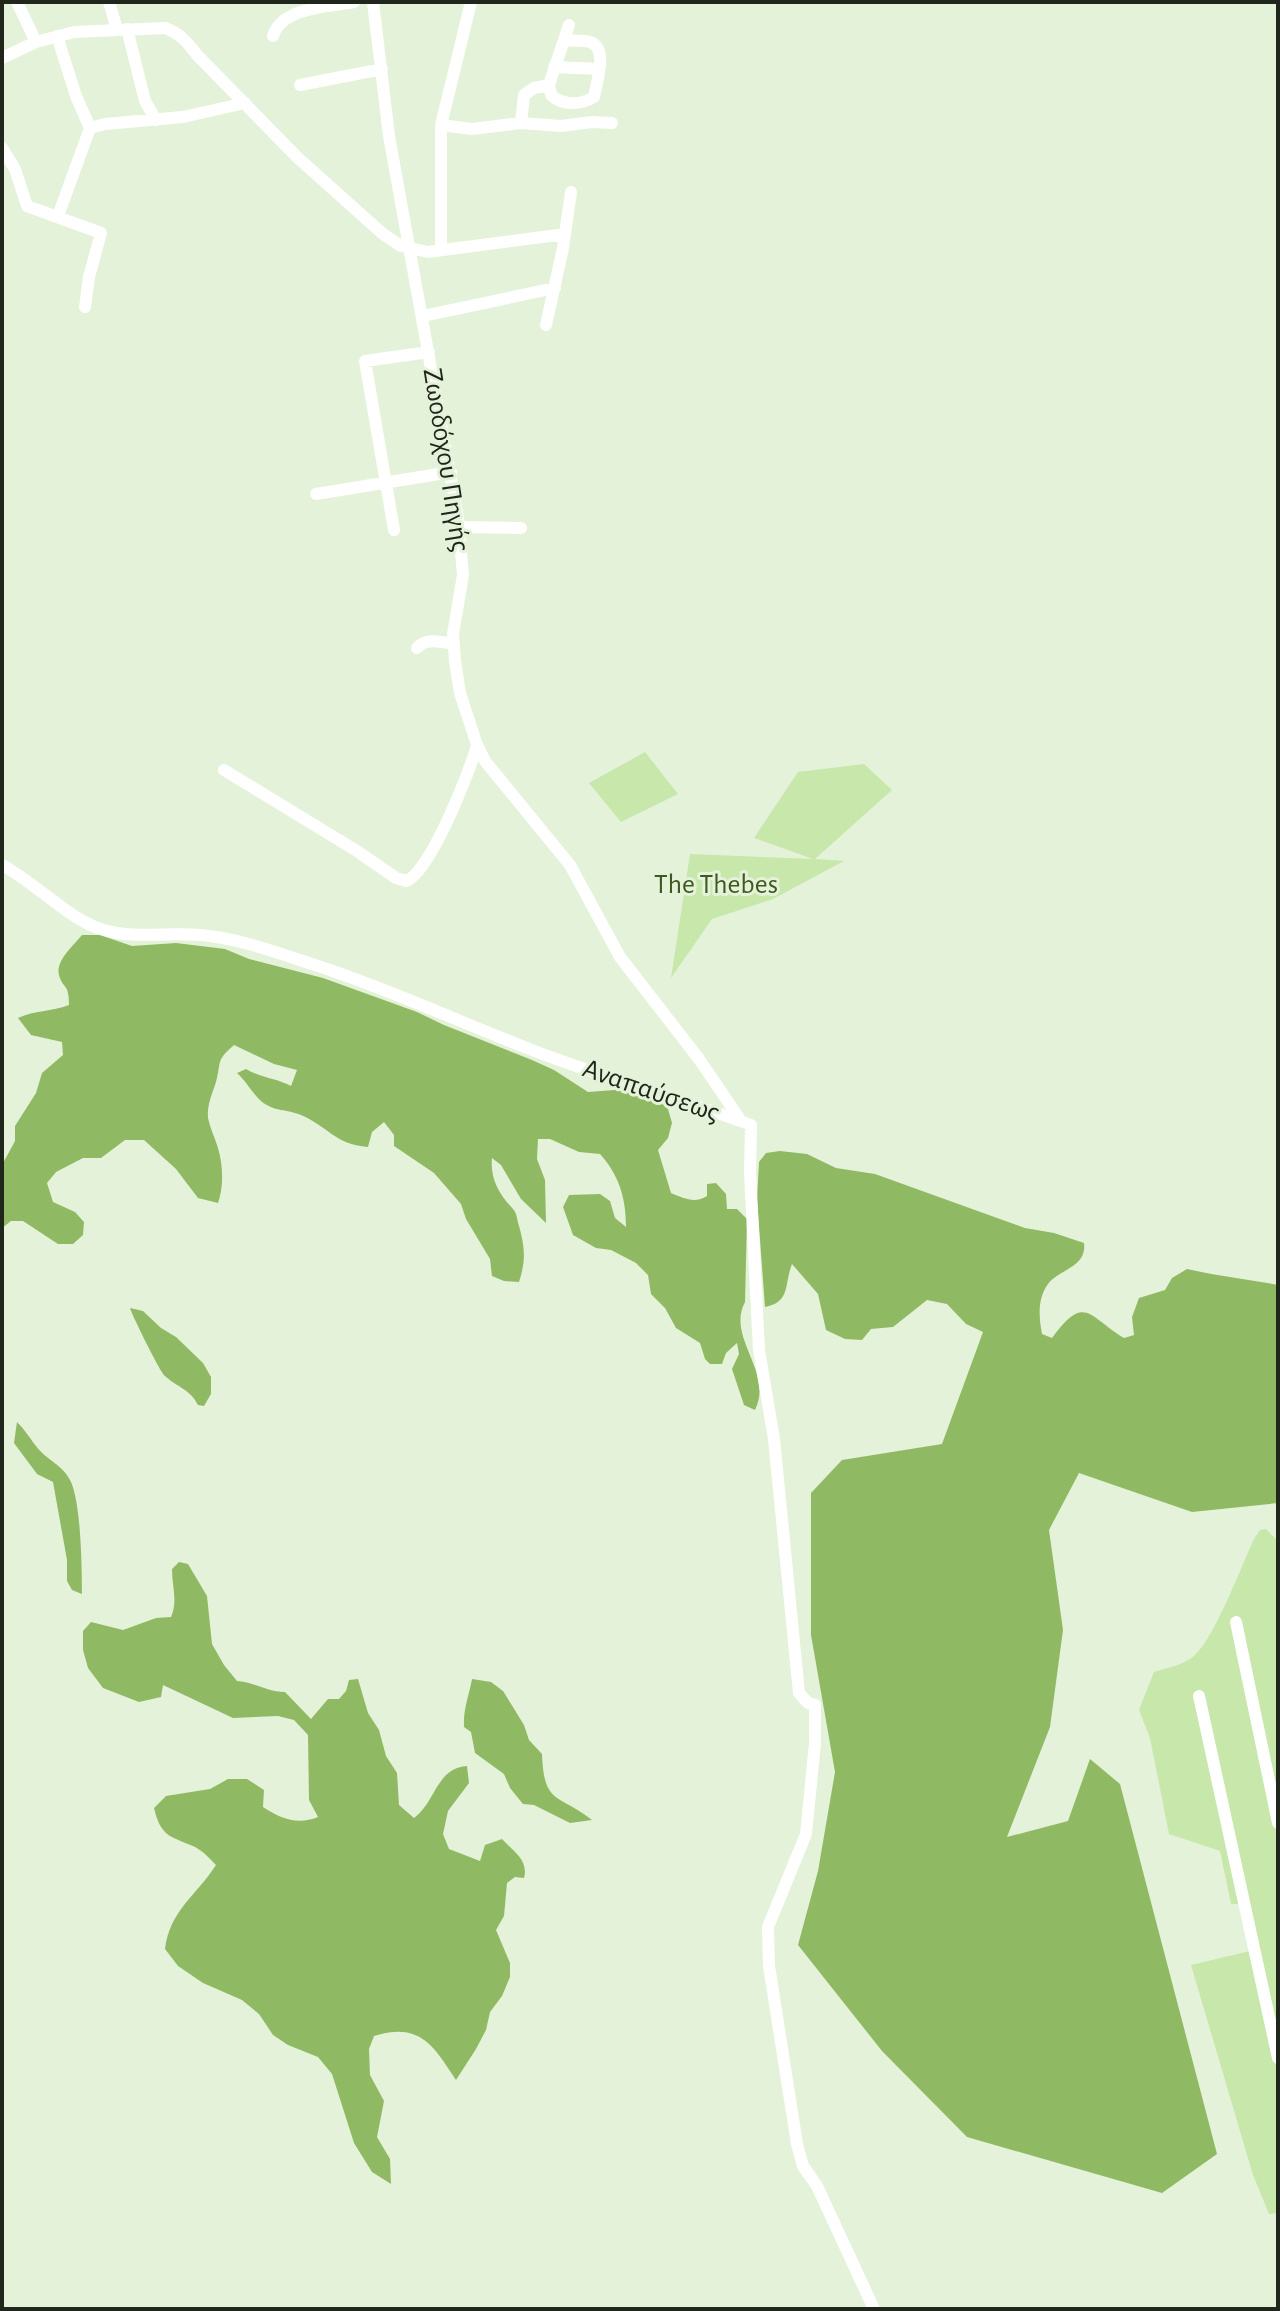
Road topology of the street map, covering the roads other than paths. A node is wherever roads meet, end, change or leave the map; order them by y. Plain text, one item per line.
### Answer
1 (17, 2) edge
2 (109, 2) edge
3 (354, 2) edge
4 (373, 2) edge
5 (471, 2) edge
6 (569, 25) dead end
7 (122, 29) junction
8 (57, 36) junction
9 (273, 36) dead end
10 (564, 40) junction
11 (36, 42) junction
12 (2, 58) edge
13 (554, 67) junction
14 (382, 69) junction
15 (599, 69) junction
16 (300, 85) dead end
17 (549, 85) junction
18 (245, 103) junction
19 (156, 120) junction
20 (521, 123) junction
21 (612, 123) dead end
22 (441, 125) junction
23 (90, 128) junction
24 (2, 148) edge
25 (571, 192) dead end
26 (58, 216) junction
27 (565, 234) junction
28 (411, 249) junction
29 (441, 250) junction
30 (555, 288) junction
31 (85, 307) dead end
32 (423, 316) junction
33 (546, 325) dead end
34 (429, 352) junction
35 (451, 472) junction
36 (385, 483) junction
37 (316, 494) dead end
38 (459, 527) junction
39 (521, 528) dead end
40 (394, 530) dead end
41 (454, 644) junction
42 (417, 648) dead end
43 (477, 745) junction
44 (224, 770) dead end
45 (2, 865) edge
46 (719, 1091) junction
47 (702, 1108) junction
48 (741, 1121) junction
49 (1236, 1622) dead end
50 (1199, 1696) dead end
51 (1278, 1823) edge
52 (1278, 2058) edge
53 (874, 2309) edge

1 - 11 street
2 - 7 street
3 - 9 street
4 - 14 street, Ζωοδόχου Πηγής
5 - 22 street
6 - 10 street
7 - 8 street
7 - 18 street
7 - 19 street
8 - 11 street
8 - 23 street
10 - 13 street
10 - 15 street
11 - 12 street
13 - 15 street
13 - 17 street
14 - 16 street
14 - 28 street, Ζωοδόχου Πηγής
15 - 17 street
17 - 20 street
18 - 19 street
18 - 28 street
19 - 23 street
20 - 21 street
20 - 22 street
22 - 29 street
23 - 26 street
24 - 26 street
25 - 27 street
26 - 31 street
27 - 29 street
27 - 30 street
28 - 29 street
28 - 32 street, Ζωοδόχου Πηγής
30 - 32 street
30 - 33 street
32 - 34 street, Ζωοδόχου Πηγής
34 - 35 street, Ζωοδόχου Πηγής
34 - 36 street
35 - 36 street
35 - 38 street, Ζωοδόχου Πηγής
36 - 37 street
36 - 40 street
38 - 39 street
38 - 41 street, Ζωοδόχου Πηγής
41 - 42 street
41 - 43 street, Ζωοδόχου Πηγής
43 - 44 street
43 - 46 street, Ζωοδόχου Πηγής
45 - 47 street, Αναπαύσεως
46 - 47 street
46 - 48 street, Ζωοδόχου Πηγής
47 - 48 street, Αναπαύσεως
48 - 53 street, Αναπαύσεως
49 - 51 street
50 - 52 street

